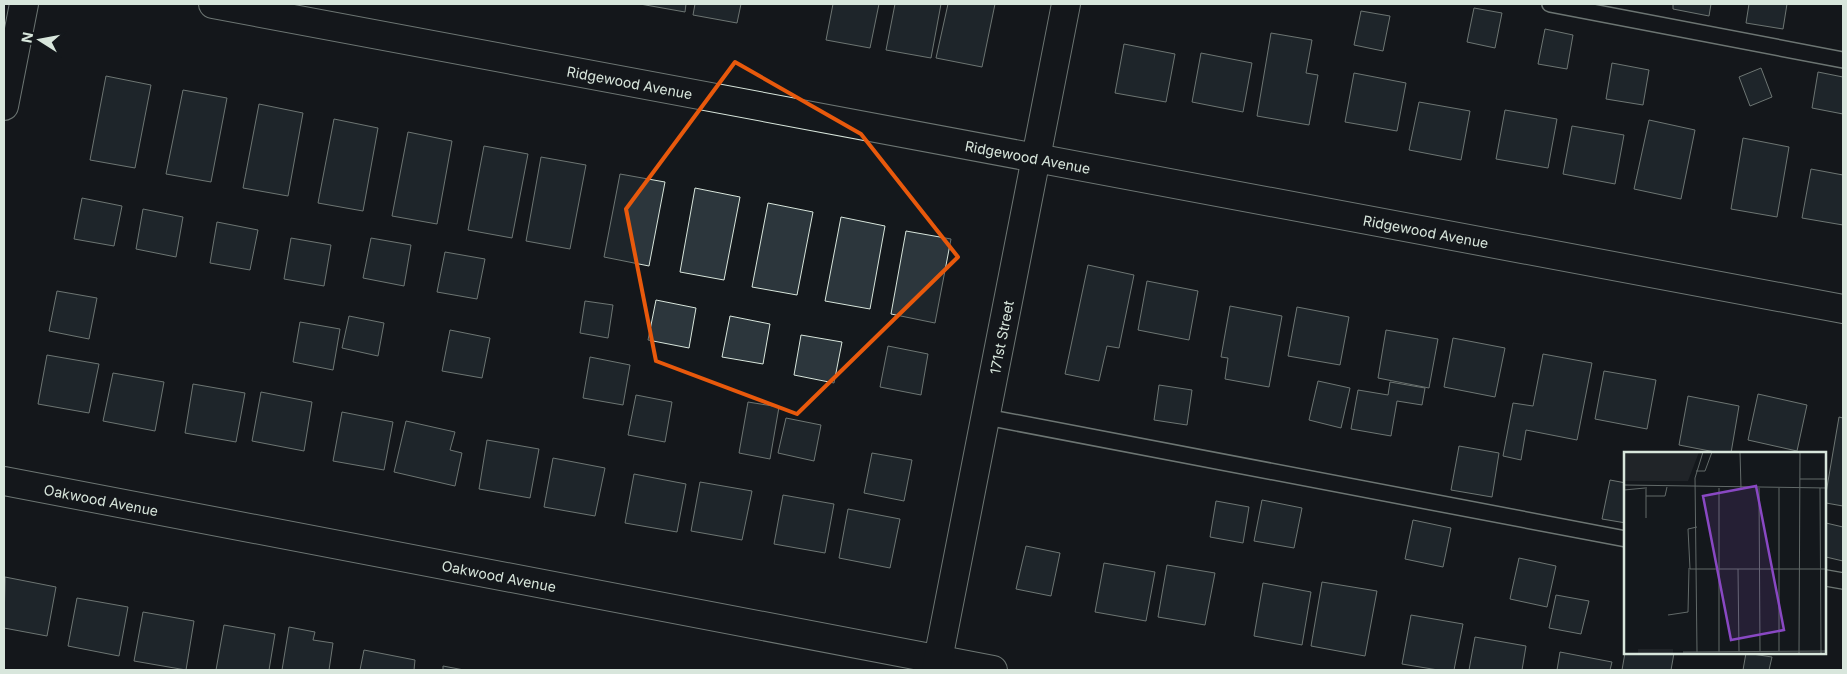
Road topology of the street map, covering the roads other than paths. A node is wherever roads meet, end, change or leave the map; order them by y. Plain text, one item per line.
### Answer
1 (24, 4) edge
2 (213, 4) edge
3 (1066, 4) edge
4 (1550, 4) edge
5 (1843, 60) edge
6 (4, 106) edge
7 (1036, 158) junction
8 (1843, 309) edge
9 (986, 417) junction
10 (4, 480) edge
11 (1624, 540) edge
12 (1827, 578) edge
13 (1843, 581) edge
14 (937, 665) edge
15 (993, 670) edge

1 - 6 street
2 - 7 street, Ridgewood Avenue
3 - 7 street, 171st Street
4 - 5 lane
7 - 8 street, Ridgewood Avenue
7 - 9 street, 171st Street
9 - 11 lane
9 - 14 street, 171st Street
10 - 14 street, Oakwood Avenue
12 - 13 lane
14 - 15 street, Oakwood Avenue

